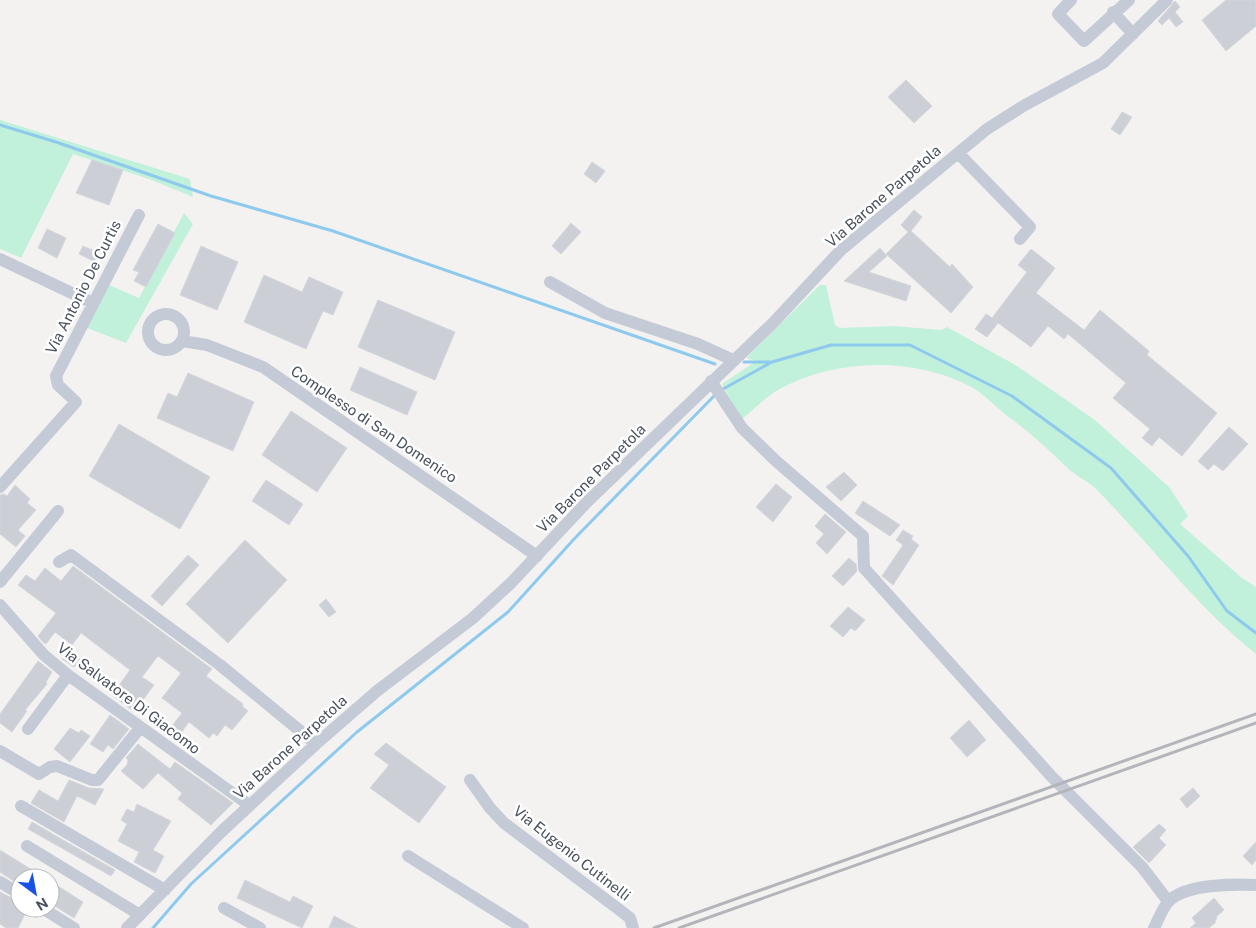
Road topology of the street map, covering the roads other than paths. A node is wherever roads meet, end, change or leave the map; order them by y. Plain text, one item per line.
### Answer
1 (1072, 0) edge
2 (1129, 0) edge
3 (1167, 0) edge
4 (1113, 12) junction
5 (1133, 34) junction
6 (958, 153) junction
7 (138, 215) dead end
8 (1020, 239) dead end
9 (0, 259) edge
10 (550, 282) dead end
11 (93, 303) junction
12 (182, 341) dead end
13 (734, 360) junction
14 (710, 381) junction
15 (1, 484) edge
16 (58, 511) dead end
17 (536, 556) junction
18 (59, 562) dead end
19 (0, 582) edge
20 (0, 605) edge
21 (68, 675) junction
22 (140, 728) junction
23 (28, 730) dead end
24 (316, 744) junction
25 (0, 751) edge
26 (470, 780) dead end
27 (249, 805) junction
28 (21, 806) dead end
29 (27, 846) dead end
30 (408, 856) dead end
31 (1256, 885) edge
32 (165, 890) junction
33 (1168, 901) junction
34 (224, 908) dead end
35 (140, 915) junction
36 (58, 918) edge
37 (247, 925) edge
38 (74, 928) edge
39 (127, 928) edge
40 (260, 928) edge
41 (523, 928) edge
42 (633, 928) edge
43 (1154, 928) edge

1 - 4 street
2 - 4 street
3 - 5 street, Via Barone Parpetola
4 - 5 street
5 - 6 street, Via Barone Parpetola
6 - 8 street
6 - 13 street, Via Barone Parpetola
7 - 11 street, Via Antonio De Curtis
9 - 11 street
10 - 13 street
11 - 15 street, Via Antonio De Curtis
12 - 17 street, Complesso di San Domenico
13 - 14 street, Via Barone Parpetola
14 - 17 street, Via Barone Parpetola
14 - 33 street
16 - 19 street
17 - 24 street, Via Barone Parpetola
18 - 24 street
20 - 21 street, Via Salvatore Di Giacomo
21 - 22 street, Via Salvatore Di Giacomo
21 - 23 street
22 - 25 street
22 - 27 street, Via Salvatore Di Giacomo
24 - 27 street, Via Barone Parpetola
26 - 42 street, Via Eugenio Cutinelli
27 - 32 street, Via Barone Parpetola
28 - 32 street
29 - 35 street
30 - 41 street
31 - 33 street
32 - 35 street, Via Barone Parpetola
33 - 43 street
34 - 37 street
35 - 39 street, Via Barone Parpetola
36 - 38 street
37 - 40 street

